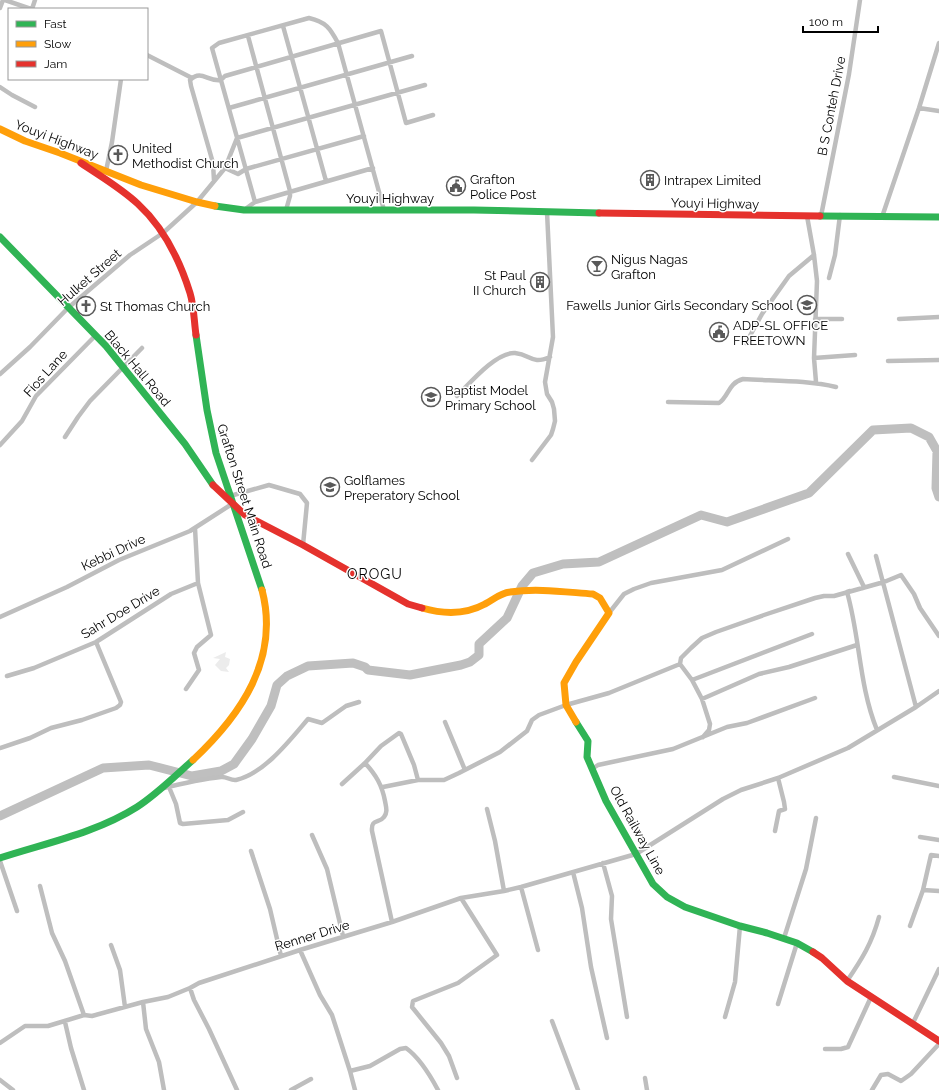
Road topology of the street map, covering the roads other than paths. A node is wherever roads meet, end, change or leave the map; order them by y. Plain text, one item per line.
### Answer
1 (4, 0) edge
2 (860, 0) edge
3 (0, 8) edge
4 (28, 8) edge
5 (283, 26) junction
6 (248, 36) junction
7 (338, 43) junction
8 (939, 43) edge
9 (148, 56) edge
10 (412, 56) dead end
11 (291, 57) junction
12 (936, 59) edge
13 (390, 63) junction
14 (256, 67) junction
15 (347, 75) junction
16 (192, 78) junction
17 (121, 80) edge
18 (221, 80) junction
19 (425, 85) dead end
20 (0, 87) edge
21 (300, 88) junction
22 (398, 93) junction
23 (264, 98) junction
24 (355, 105) junction
25 (35, 107) dead end
26 (229, 108) junction
27 (919, 108) junction
28 (939, 111) edge
29 (433, 115) dead end
30 (308, 118) junction
31 (273, 128) junction
32 (0, 129) edge
33 (364, 136) junction
34 (237, 138) junction
35 (317, 149) junction
36 (282, 159) junction
37 (77, 160) junction
38 (225, 168) junction
39 (373, 168) junction
40 (246, 169) junction
41 (106, 171) junction
42 (214, 181) junction
43 (326, 182) junction
44 (290, 192) junction
45 (197, 202) junction
46 (255, 202) junction
47 (244, 210) junction
48 (286, 210) junction
49 (384, 210) junction
50 (547, 212) junction
51 (840, 215) junction
52 (808, 216) junction
53 (821, 216) junction
54 (882, 217) junction
55 (939, 217) edge
56 (163, 233) junction
57 (0, 237) edge
58 (814, 255) junction
59 (829, 278) dead end
60 (68, 308) junction
61 (939, 317) edge
62 (815, 319) junction
63 (842, 319) dead end
64 (899, 319) dead end
65 (95, 336) junction
66 (746, 343) dead end
67 (142, 348) dead end
68 (855, 355) dead end
69 (550, 357) junction
70 (814, 358) junction
71 (939, 360) edge
72 (888, 361) dead end
73 (124, 366) junction
74 (0, 374) edge
75 (816, 382) junction
76 (836, 387) dead end
77 (457, 396) dead end
78 (668, 402) dead end
79 (65, 437) dead end
80 (0, 445) edge
81 (532, 460) dead end
82 (230, 496) junction
83 (232, 504) junction
84 (195, 528) junction
85 (788, 539) dead end
86 (303, 545) junction
87 (848, 554) dead end
88 (876, 556) dead end
89 (884, 582) junction
90 (198, 583) junction
91 (864, 587) junction
92 (847, 592) junction
93 (609, 613) junction
94 (0, 617) edge
95 (812, 634) dead end
96 (939, 636) edge
97 (96, 642) junction
98 (857, 645) junction
99 (680, 664) junction
100 (7, 676) dead end
101 (692, 680) junction
102 (186, 689) dead end
103 (939, 691) edge
104 (815, 698) dead end
105 (702, 699) junction
106 (359, 702) dead end
107 (566, 705) junction
108 (916, 707) junction
109 (445, 722) dead end
110 (877, 730) junction
111 (703, 737) junction
112 (0, 748) edge
113 (365, 763) junction
114 (592, 769) junction
115 (464, 770) junction
116 (894, 777) dead end
117 (778, 778) junction
118 (418, 780) junction
119 (342, 784) dead end
120 (168, 785) junction
121 (939, 786) edge
122 (383, 787) junction
123 (486, 809) dead end
124 (243, 812) dead end
125 (816, 818) dead end
126 (775, 831) dead end
127 (312, 835) dead end
128 (920, 837) dead end
129 (939, 840) edge
130 (251, 851) dead end
131 (636, 854) junction
132 (939, 856) edge
133 (0, 858) edge
134 (0, 861) edge
135 (603, 864) junction
136 (573, 872) junction
137 (40, 886) dead end
138 (521, 887) junction
139 (923, 890) junction
140 (939, 890) edge
141 (504, 891) junction
142 (461, 898) junction
143 (17, 911) dead end
144 (879, 918) dead end
145 (392, 922) junction
146 (740, 926) junction
147 (910, 926) dead end
148 (343, 936) junction
149 (784, 938) junction
150 (797, 942) junction
151 (111, 945) dead end
152 (300, 950) junction
153 (538, 950) dead end
154 (281, 956) junction
155 (939, 969) edge
156 (847, 981) junction
157 (190, 988) junction
158 (871, 997) junction
159 (143, 1002) junction
160 (778, 1004) dead end
161 (125, 1007) junction
162 (84, 1015) junction
163 (627, 1017) dead end
164 (725, 1017) dead end
165 (65, 1022) junction
166 (552, 1022) dead end
167 (913, 1023) junction
168 (607, 1038) dead end
169 (939, 1041) edge
170 (0, 1043) edge
171 (939, 1044) edge
172 (825, 1049) dead end
173 (350, 1071) junction
174 (457, 1078) dead end
175 (645, 1078) dead end
176 (311, 1079) dead end
177 (0, 1080) edge
178 (13, 1090) edge
179 (84, 1090) edge
180 (164, 1090) edge
181 (237, 1090) edge
182 (291, 1090) edge
183 (355, 1090) edge
184 (438, 1090) edge
185 (578, 1090) edge
186 (647, 1090) edge
187 (872, 1090) edge

1 - 3 street
1 - 4 street
2 - 53 street, B S Conteh Drive
5 - 6 street
5 - 7 street
5 - 11 street
6 - 14 street
6 - 18 street
7 - 11 street
7 - 13 street
7 - 15 street
8 - 12 street
9 - 16 street
10 - 13 street
11 - 14 street
11 - 21 street
12 - 27 street
13 - 15 street
13 - 22 street
14 - 18 street
14 - 23 street
15 - 21 street
15 - 24 street
16 - 18 street
16 - 42 street
17 - 41 street
18 - 26 street
19 - 22 street
20 - 25 street
21 - 23 street
21 - 30 street
22 - 24 street
22 - 29 street
23 - 26 street
23 - 31 street
24 - 30 street
24 - 33 street
26 - 34 street
27 - 28 street
27 - 54 street
30 - 31 street
30 - 35 street
31 - 34 street
31 - 36 street
32 - 37 street, Youyi Highway
33 - 35 street
33 - 39 street
34 - 38 street, Hulket Street
34 - 40 street
35 - 36 street
35 - 43 street
36 - 40 street
36 - 44 street
37 - 41 street, Youyi Highway
37 - 56 street, Grafton Street Main Road
38 - 40 street
38 - 42 street, Hulket Street
39 - 43 street
39 - 49 street
40 - 46 street
41 - 45 street, Youyi Highway
42 - 45 street, Hulket Street
43 - 44 street
44 - 46 street
44 - 48 street
45 - 47 street, Youyi Highway
45 - 56 street, Hulket Street
46 - 47 street
47 - 48 street, Youyi Highway
48 - 49 street, Youyi Highway
49 - 50 street, Youyi Highway
50 - 52 street, Youyi Highway
50 - 69 street
51 - 53 street, Youyi Highway
51 - 54 street, Youyi Highway
51 - 59 street
52 - 53 street, Youyi Highway
52 - 58 street
54 - 55 street, Youyi Highway
56 - 60 street, Hulket Street
56 - 82 street, Grafton Street Main Road
57 - 60 street, Black Hall Road
58 - 62 street
58 - 66 street
60 - 65 street, Black Hall Road
60 - 74 street, Hulket Street
61 - 64 street
62 - 63 street
62 - 70 street
65 - 73 street, Black Hall Road
65 - 80 street, Fios Lane
67 - 73 street
68 - 70 street
69 - 77 street
69 - 81 street
70 - 75 street
71 - 72 street
73 - 79 street
73 - 83 street, Black Hall Road
75 - 76 street
75 - 78 street
82 - 83 street, Grafton Street Main Road
82 - 86 street
83 - 84 street, Kebbi Drive
83 - 86 street, Black Hall Road
83 - 120 street, Grafton Street Main Road
84 - 90 street
84 - 94 street, Kebbi Drive
85 - 93 street
86 - 93 street, Black Hall Road
87 - 91 street
88 - 89 street
89 - 91 street
89 - 96 street
89 - 108 street
90 - 97 street, Sahr Doe Drive
90 - 102 street
91 - 92 street
92 - 98 street
92 - 99 street
93 - 107 street, Old Railway Line
95 - 101 street
97 - 100 street, Sahr Doe Drive
97 - 112 street
98 - 105 street
98 - 110 street
99 - 101 street
99 - 107 street
101 - 105 street
103 - 108 street, Renner Drive
104 - 111 street
105 - 111 street
106 - 120 street
107 - 114 street, Old Railway Line
107 - 115 street
108 - 110 street, Renner Drive
109 - 115 street
110 - 117 street, Renner Drive
111 - 114 street
113 - 118 street
113 - 119 street
113 - 122 street
114 - 131 street, Old Railway Line
115 - 118 street
116 - 121 street
117 - 126 street
117 - 131 street, Renner Drive
118 - 122 street
120 - 124 street
120 - 133 street, Grafton Street Main Road
122 - 145 street
123 - 141 street
125 - 149 street
127 - 148 street
128 - 129 street
130 - 154 street
131 - 135 street, Renner Drive
131 - 146 street, Old Railway Line
132 - 139 street
134 - 143 street
135 - 136 street, Renner Drive
135 - 163 street
136 - 138 street, Renner Drive
136 - 168 street
137 - 162 street
138 - 141 street, Renner Drive
138 - 153 street
139 - 140 street
139 - 147 street
141 - 142 street, Renner Drive
142 - 145 street, Renner Drive
142 - 174 street
144 - 156 street
145 - 148 street, Renner Drive
146 - 149 street, Old Railway Line
146 - 164 street
148 - 152 street, Renner Drive
149 - 150 street, Old Railway Line
150 - 156 street, Old Railway Line
150 - 160 street
151 - 161 street
152 - 154 street, Renner Drive
152 - 173 street
154 - 157 street, Renner Drive
155 - 167 street
156 - 158 street, Old Railway Line
157 - 159 street, Renner Drive
157 - 181 street
158 - 167 street, Old Railway Line
158 - 172 street
159 - 161 street, Renner Drive
159 - 180 street
161 - 162 street, Renner Drive
162 - 165 street, Renner Drive
165 - 170 street, Renner Drive
165 - 179 street
166 - 185 street
167 - 169 street, Old Railway Line
171 - 187 street
173 - 183 street
173 - 184 street
175 - 186 street
176 - 182 street
177 - 178 street

